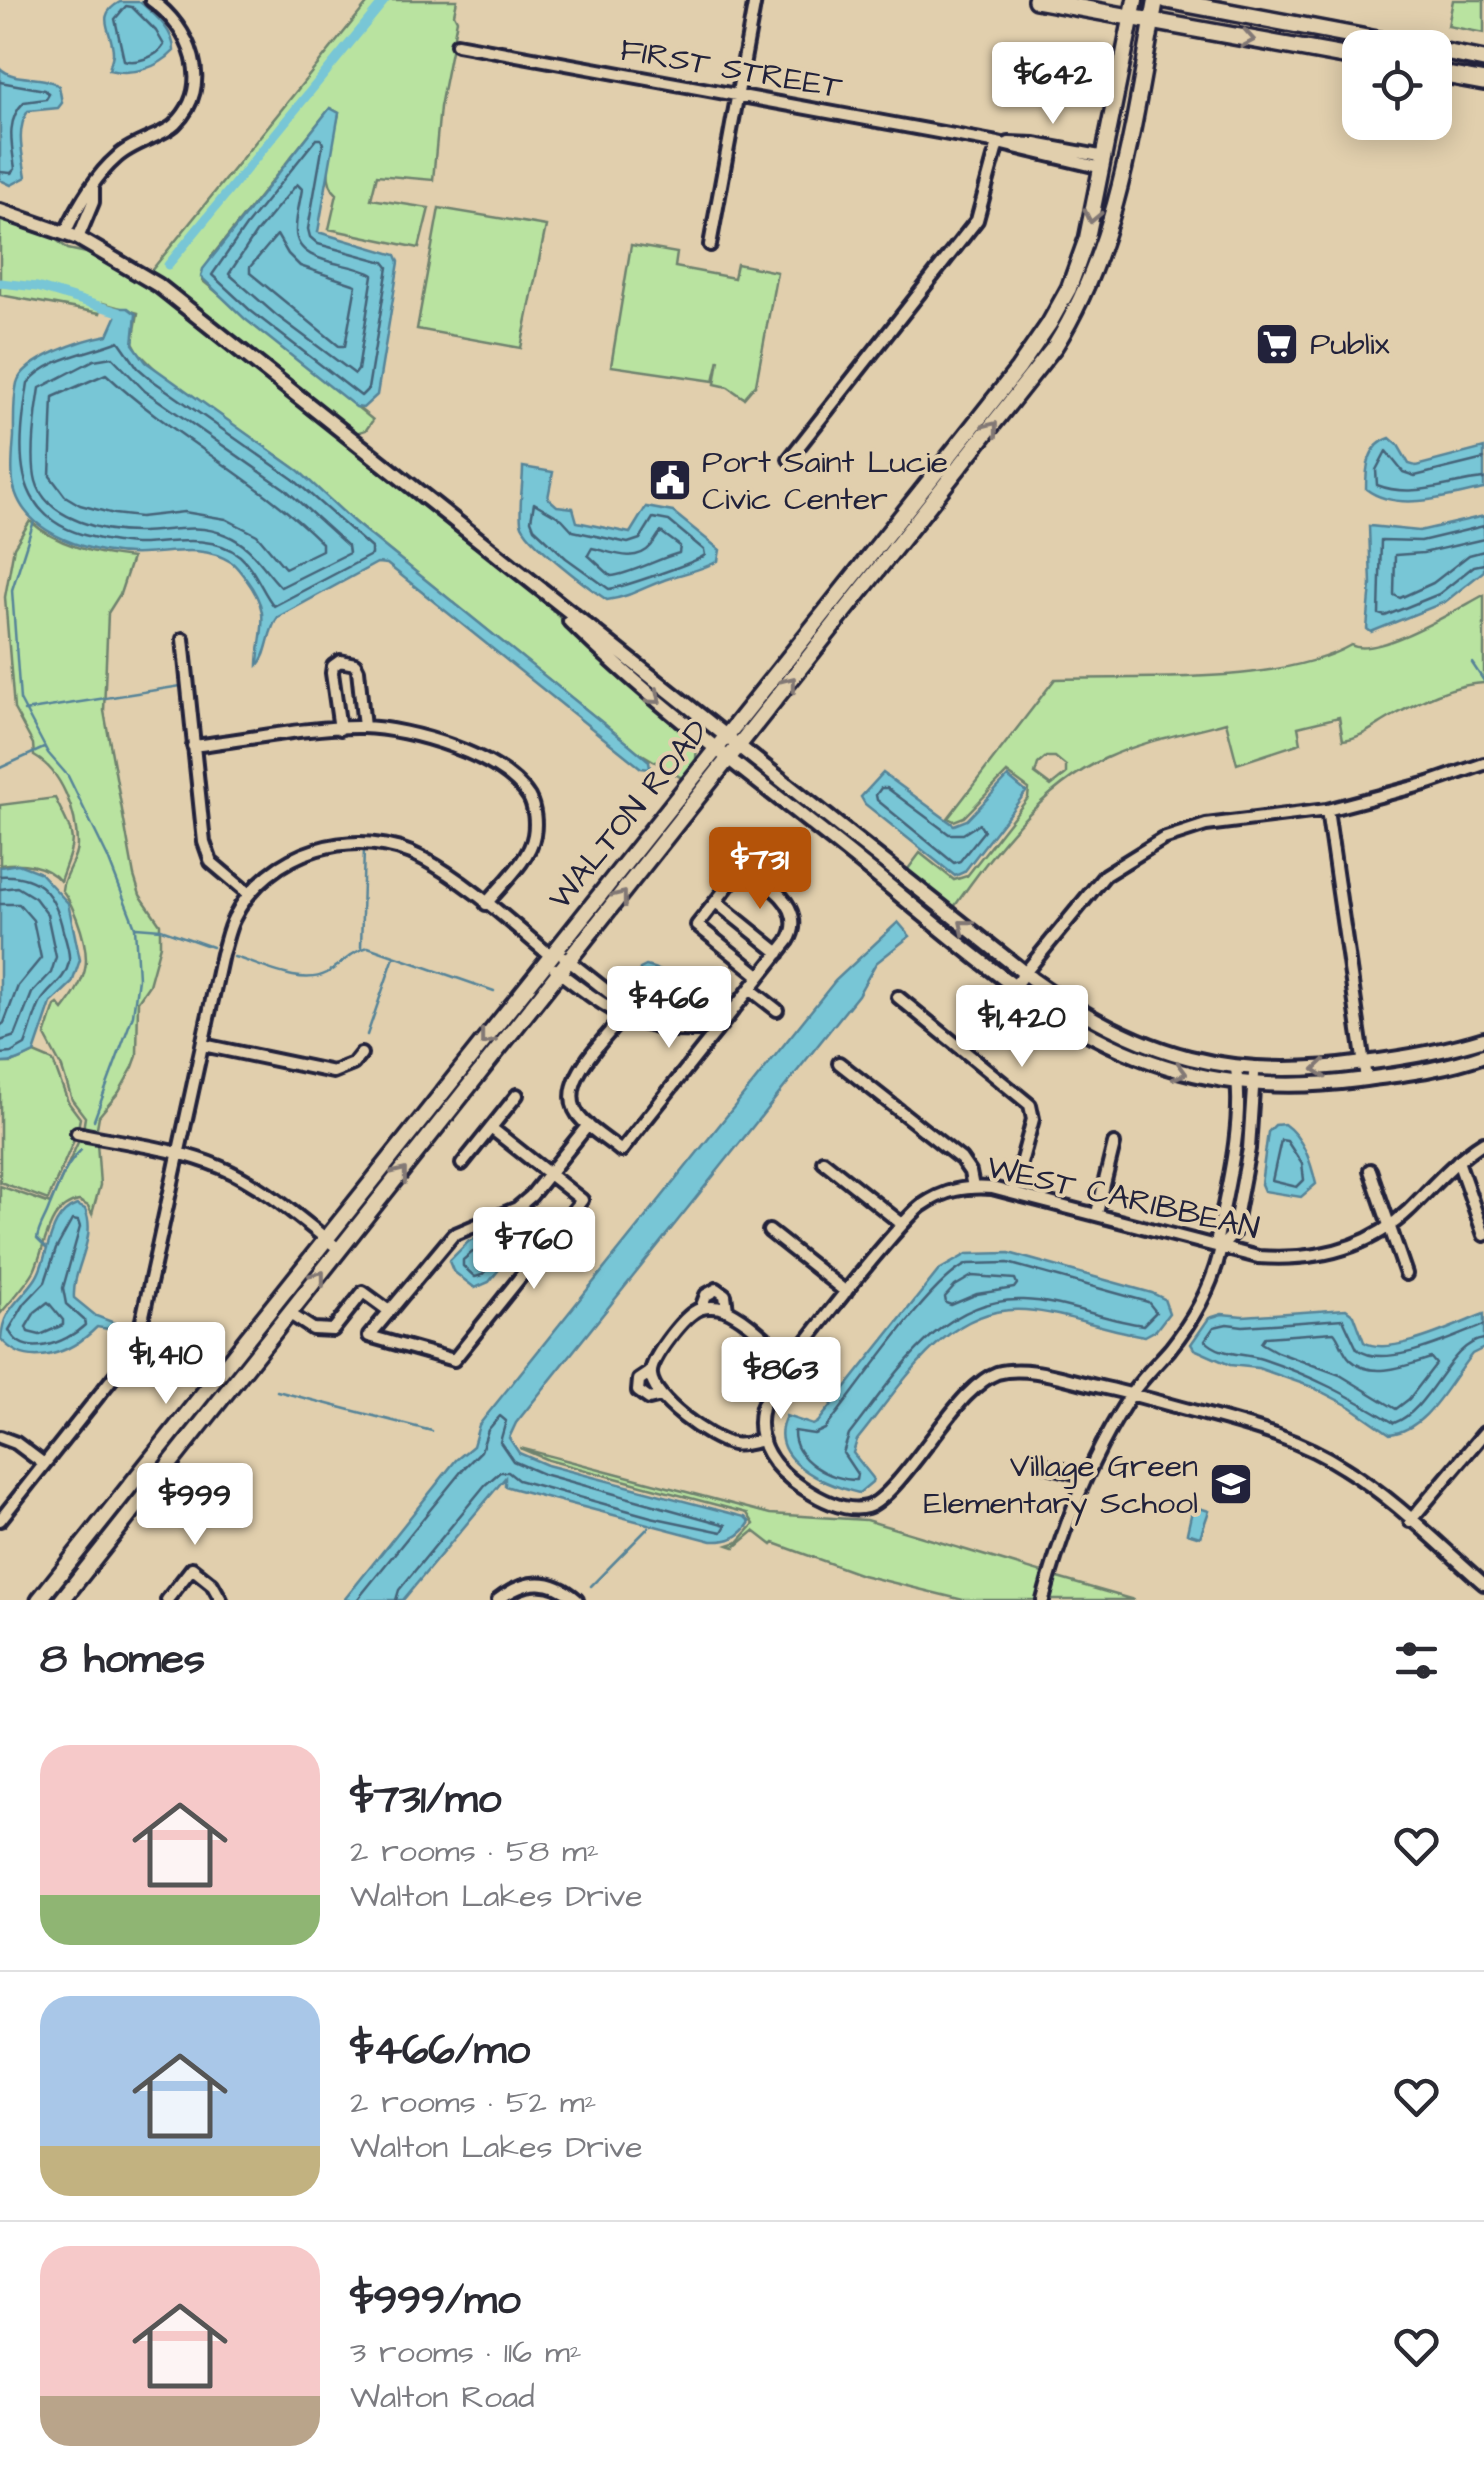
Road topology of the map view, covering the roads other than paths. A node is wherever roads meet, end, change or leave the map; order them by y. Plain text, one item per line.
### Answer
1 (150, 0) edge
2 (755, 0) edge
3 (1036, 0) edge
4 (1135, 0) edge
5 (1156, 0) edge
6 (1166, 0) edge
7 (1132, 18) junction
8 (1152, 21) junction
9 (1342, 33) edge
10 (457, 44) dead end
11 (1452, 53) edge
12 (1342, 56) edge
13 (1484, 60) edge
14 (1452, 76) edge
15 (1484, 79) edge
16 (738, 97) junction
17 (998, 143) junction
18 (1104, 162) junction
19 (0, 211) edge
20 (71, 236) junction
21 (710, 246) dead end
22 (788, 459) dead end
23 (940, 468) junction
24 (890, 530) junction
25 (901, 544) junction
26 (533, 584) junction
27 (849, 608) junction
28 (183, 639) dead end
29 (364, 727) junction
30 (340, 729) junction
31 (727, 737) junction
32 (193, 746) junction
33 (740, 747) junction
34 (723, 754) junction
35 (1484, 764) edge
36 (1327, 810) junction
37 (249, 894) junction
38 (716, 902) junction
39 (486, 904) junction
40 (779, 952) junction
41 (551, 956) junction
42 (565, 967) junction
43 (1024, 973) junction
44 (760, 976) junction
45 (1015, 986) junction
46 (750, 989) junction
47 (898, 998) dead end
48 (777, 1010) dead end
49 (625, 1014) junction
50 (720, 1026) junction
51 (1484, 1039) edge
52 (203, 1045) junction
53 (1450, 1048) junction
54 (361, 1054) dead end
55 (1484, 1055) edge
56 (839, 1063) dead end
57 (1364, 1063) junction
58 (1454, 1064) junction
59 (1236, 1068) junction
60 (1254, 1070) junction
61 (1366, 1079) junction
62 (1238, 1084) junction
63 (1253, 1085) junction
64 (517, 1095) dead end
65 (588, 1125) junction
66 (491, 1128) junction
67 (77, 1133) dead end
68 (1484, 1142) edge
69 (1114, 1144) dead end
70 (179, 1154) junction
71 (823, 1161) dead end
72 (1458, 1161) junction
73 (462, 1164) dead end
74 (1370, 1170) dead end
75 (549, 1174) junction
76 (973, 1186) junction
77 (1013, 1193) junction
78 (1097, 1213) junction
79 (902, 1224) junction
80 (1388, 1227) junction
81 (769, 1231) dead end
82 (1484, 1235) edge
83 (327, 1240) junction
84 (1221, 1247) junction
85 (340, 1250) junction
86 (1406, 1274) dead end
87 (846, 1292) junction
88 (700, 1308) junction
89 (726, 1310) junction
90 (389, 1311) junction
91 (290, 1314) junction
92 (792, 1362) junction
93 (651, 1372) junction
94 (1132, 1394) junction
95 (661, 1396) junction
96 (1484, 1433) edge
97 (0, 1437) edge
98 (763, 1440) junction
99 (44, 1464) junction
100 (1046, 1465) dead end
101 (1086, 1476) junction
102 (0, 1520) edge
103 (1410, 1520) junction
104 (1482, 1577) edge
105 (169, 1599) edge
106 (42, 1600) edge
107 (62, 1600) edge
108 (221, 1600) edge
109 (498, 1600) edge
110 (577, 1600) edge
111 (1043, 1600) edge

1 - 20 street
2 - 16 street
3 - 7 main road
4 - 7 main road, WALTON ROAD
5 - 8 main road, WALTON ROAD
6 - 9 main road
7 - 8 main road
7 - 18 main road, WALTON ROAD
8 -> 12 main road
25 -> 8 main road, WALTON ROAD
10 - 16 street, FIRST STREET
11 - 13 main road
14 - 15 main road
16 - 17 street, FIRST STREET
16 - 21 street
17 - 18 street, FIRST STREET
17 - 22 street
18 -> 23 main road, WALTON ROAD
19 - 20 street
20 - 26 street
23 - 24 main road, WALTON ROAD
23 - 25 main road
24 - 27 main road
24 - 31 main road, WALTON ROAD
25 - 27 main road, WALTON ROAD
26 - 31 street
26 -> 34 street
33 -> 27 main road, WALTON ROAD
28 - 32 street
29 - 30 street
29 - 30 street
29 - 39 street
30 - 32 street
31 - 33 street
31 - 34 main road, WALTON ROAD
32 - 37 street
33 - 34 main road, WALTON ROAD
43 -> 33 street
34 - 41 main road, WALTON ROAD
42 -> 34 main road, WALTON ROAD
34 - 45 street
35 - 36 street
36 - 43 street
36 - 57 street
37 - 39 street
37 - 52 street
38 - 40 street
38 - 40 street
38 - 44 street
39 - 41 street
40 - 44 street
41 - 42 street
41 -> 83 main road, WALTON ROAD
42 - 49 street
85 -> 42 main road, WALTON ROAD
43 - 45 street
43 - 59 street
44 - 46 street
45 -> 62 street
46 - 48 street
46 - 50 street
47 - 77 street
49 - 50 street
49 - 65 street
50 - 65 street
51 - 53 street
52 - 54 street
52 - 70 street
53 - 57 street
53 - 58 street
55 - 58 street
56 - 76 street
57 -> 60 street
57 - 61 street
58 - 61 street
59 - 60 street
59 - 62 street
60 - 63 street
61 - 63 street
62 - 63 street
62 - 84 street
63 - 84 street
64 - 66 street
65 - 75 street
66 - 73 street
66 - 75 street
67 - 70 street
68 - 72 street, WEST CARIBBEAN
69 - 78 street
70 - 83 street
70 - 99 street
71 - 79 street
72 - 80 street, WEST CARIBBEAN
72 - 82 street
74 - 80 street
75 - 90 street
75 - 90 street
76 - 77 street, WEST CARIBBEAN
76 - 79 street, WEST CARIBBEAN
77 - 78 street, WEST CARIBBEAN
78 - 84 street, WEST CARIBBEAN
79 - 87 street, WEST CARIBBEAN
80 - 84 street, WEST CARIBBEAN
80 - 86 street
81 - 87 street
83 - 85 street
83 - 106 main road, WALTON ROAD
84 - 94 street
91 -> 85 main road, WALTON ROAD
87 - 92 street, WEST CARIBBEAN
88 - 89 street
88 - 89 street
88 - 93 street
89 - 92 street
90 - 91 street
91 - 107 main road, WALTON ROAD
92 - 98 street, WEST CARIBBEAN
93 - 95 street
93 - 95 street
94 - 98 street
94 - 101 street
94 - 103 street
95 - 98 street
96 - 103 street
97 - 99 street
99 - 102 street
100 - 101 street
101 - 111 street
103 - 104 street
105 - 108 street
109 - 110 street

